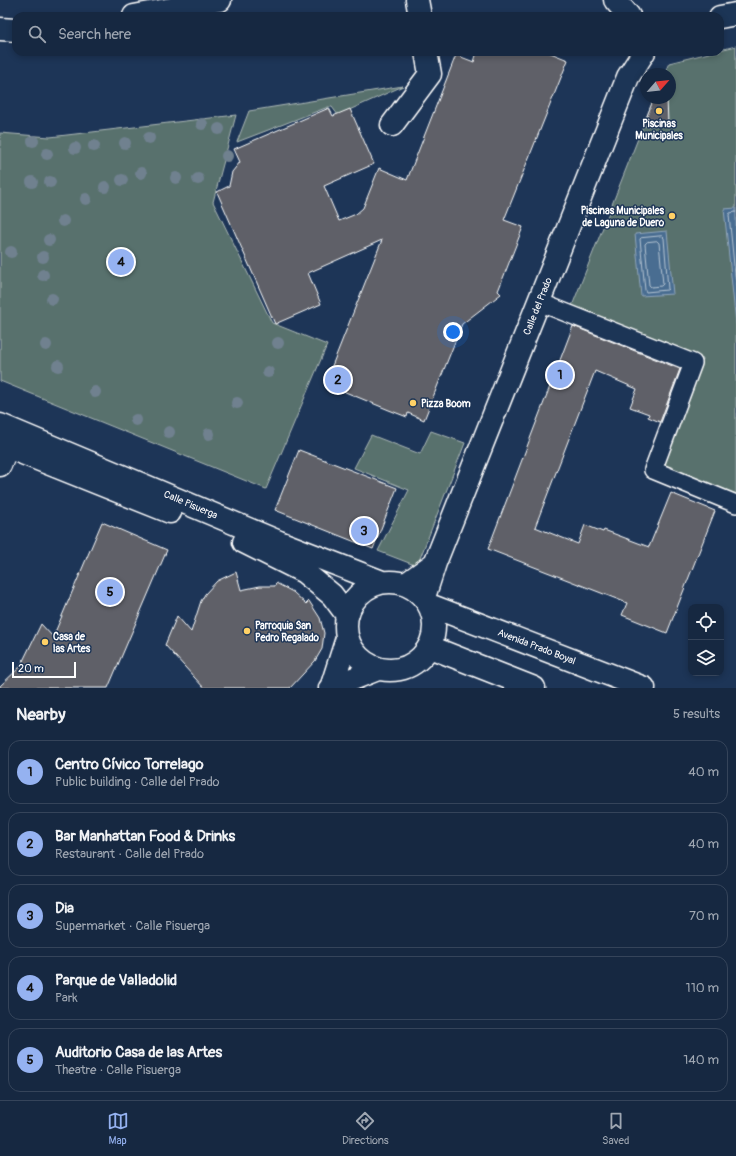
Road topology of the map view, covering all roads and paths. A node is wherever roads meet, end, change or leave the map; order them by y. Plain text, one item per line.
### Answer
1 (220, 0) edge
2 (417, 0) edge
3 (615, 0) edge
4 (156, 12) edge
5 (419, 12) edge
6 (626, 12) edge
7 (736, 14) edge
8 (724, 17) edge
9 (0, 29) edge
10 (12, 30) edge
11 (427, 56) edge
12 (641, 56) edge
13 (392, 125) dead end
14 (539, 302) junction
15 (0, 425) edge
16 (2, 452) edge
17 (736, 504) edge
18 (435, 562) junction
19 (382, 582) junction
20 (406, 584) junction
21 (427, 601) junction
22 (347, 615) junction
23 (347, 638) junction
24 (430, 647) junction
25 (378, 669) junction
26 (331, 688) edge
27 (534, 688) edge
28 (644, 688) edge

1 - 4 street
2 - 5 street
3 - 6 street
7 - 8 street
9 - 10 street
11 - 13 street
12 - 14 street, Calle del Prado
14 - 17 street
14 - 18 street, Calle del Prado
15 - 19 street, Calle Pisuerga
16 - 22 street, Calle Pisuerga
18 - 20 street
18 - 21 street, Calle del Prado
19 - 20 street
19 - 22 street
20 - 21 street
21 - 24 street
21 - 28 street, Avenida Prado Boyal
22 - 23 street
23 - 25 street
23 - 26 street
24 - 25 street
24 - 27 street
25 - 26 street

